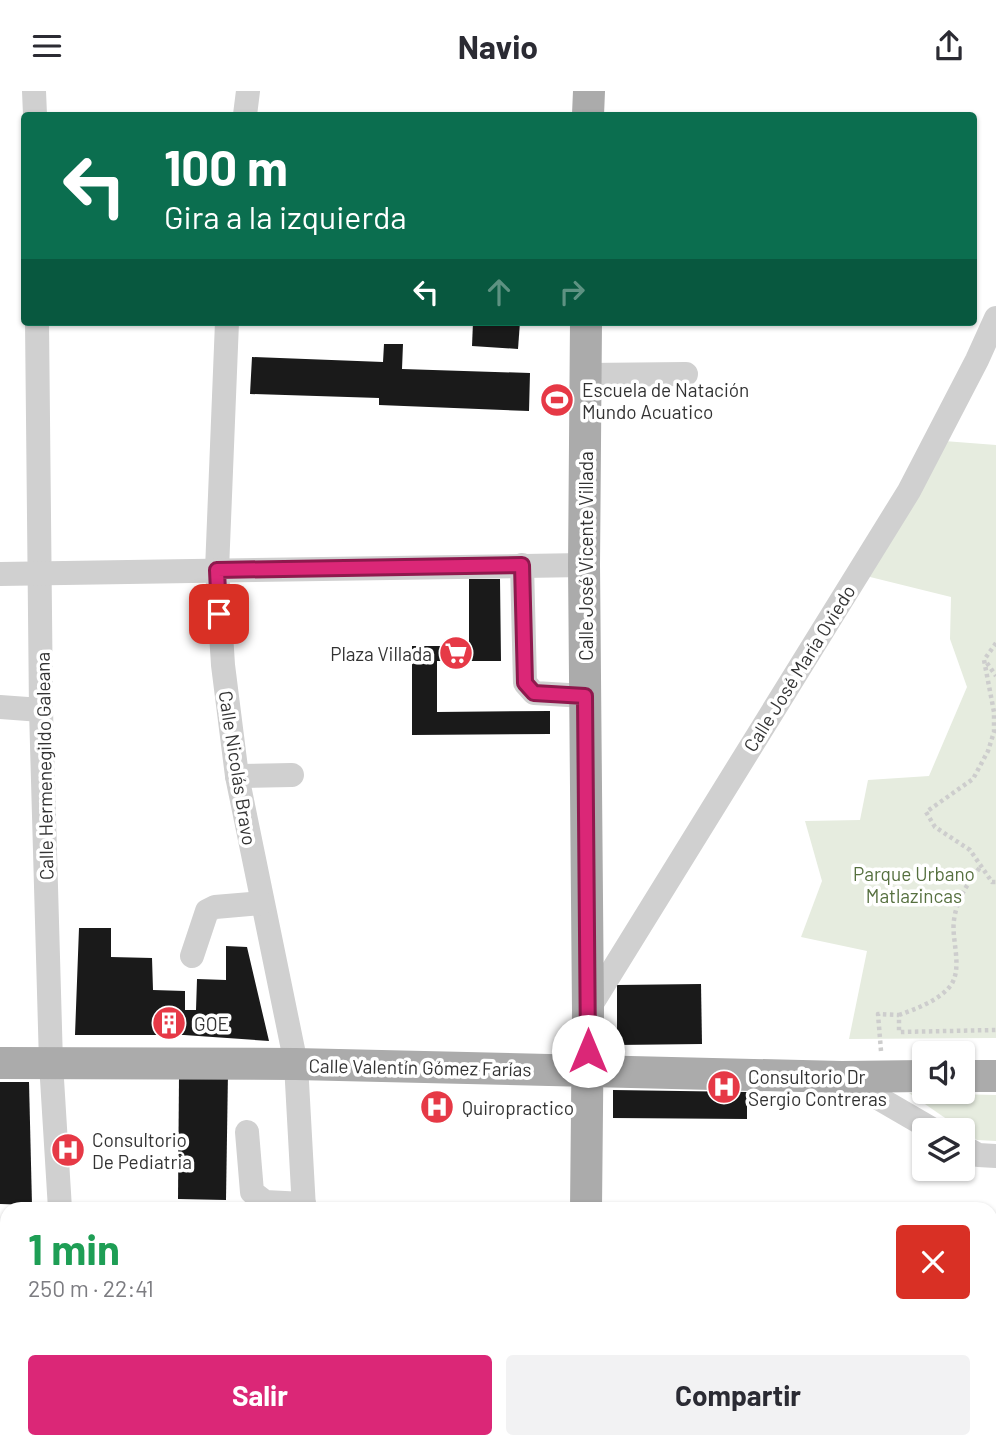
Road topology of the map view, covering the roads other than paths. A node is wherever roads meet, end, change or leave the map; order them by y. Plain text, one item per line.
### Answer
1 (34, 91) edge
2 (248, 91) edge
3 (589, 91) edge
4 (35, 112) edge
5 (245, 112) edge
6 (588, 112) edge
7 (996, 318) edge
8 (37, 326) edge
9 (227, 326) edge
10 (586, 326) edge
11 (686, 374) dead end
12 (586, 375) junction
13 (522, 565) junction
14 (583, 565) junction
15 (217, 570) junction
16 (0, 574) edge
17 (40, 574) junction
18 (585, 696) junction
19 (0, 707) edge
20 (41, 710) junction
21 (292, 775) dead end
22 (237, 776) junction
23 (261, 902) junction
24 (192, 956) dead end
25 (588, 1010) junction
26 (0, 1063) edge
27 (51, 1063) junction
28 (296, 1065) junction
29 (588, 1072) junction
30 (912, 1076) edge
31 (975, 1076) edge
32 (996, 1076) edge
33 (842, 1077) junction
34 (913, 1118) edge
35 (247, 1132) dead end
36 (975, 1153) edge
37 (996, 1156) edge
38 (60, 1202) edge
39 (265, 1202) edge
40 (304, 1202) edge
41 (586, 1202) edge

1 - 4 street
2 - 5 street
3 - 6 main road
7 - 25 street, Calle José María Oviedo
8 - 17 street, Calle Hermenegildo Galeana
9 - 15 street, Calle Nicolás Bravo
10 - 12 main road, Calle José Vicente Villada
11 - 12 street
12 - 14 main road, Calle José Vicente Villada
13 - 14 street
13 - 15 street
13 - 18 street
14 - 18 main road, Calle José Vicente Villada
15 - 17 street
15 - 22 street, Calle Nicolás Bravo
16 - 17 street
17 - 20 street, Calle Hermenegildo Galeana
18 - 25 main road, Calle José Vicente Villada
19 - 20 street
20 - 27 street, Calle Hermenegildo Galeana
21 - 22 street
22 - 23 street, Calle Nicolás Bravo
23 - 24 street
23 - 28 street, Calle Nicolás Bravo
25 - 29 main road, Calle José Vicente Villada
26 - 27 main road, Calle Valentín Gómez Farías
27 - 28 main road, Calle Valentín Gómez Farías
27 - 38 street, Calle Hermenegildo Galeana
28 - 29 main road, Calle Valentín Gómez Farías
28 - 40 street, Calle Nicolás Bravo
29 - 33 main road, Calle Valentín Gómez Farías
29 - 41 main road, Calle José Vicente Villada
30 - 33 main road, Calle Valentín Gómez Farías
31 - 32 main road
33 - 34 street
35 - 39 street
36 - 37 street

